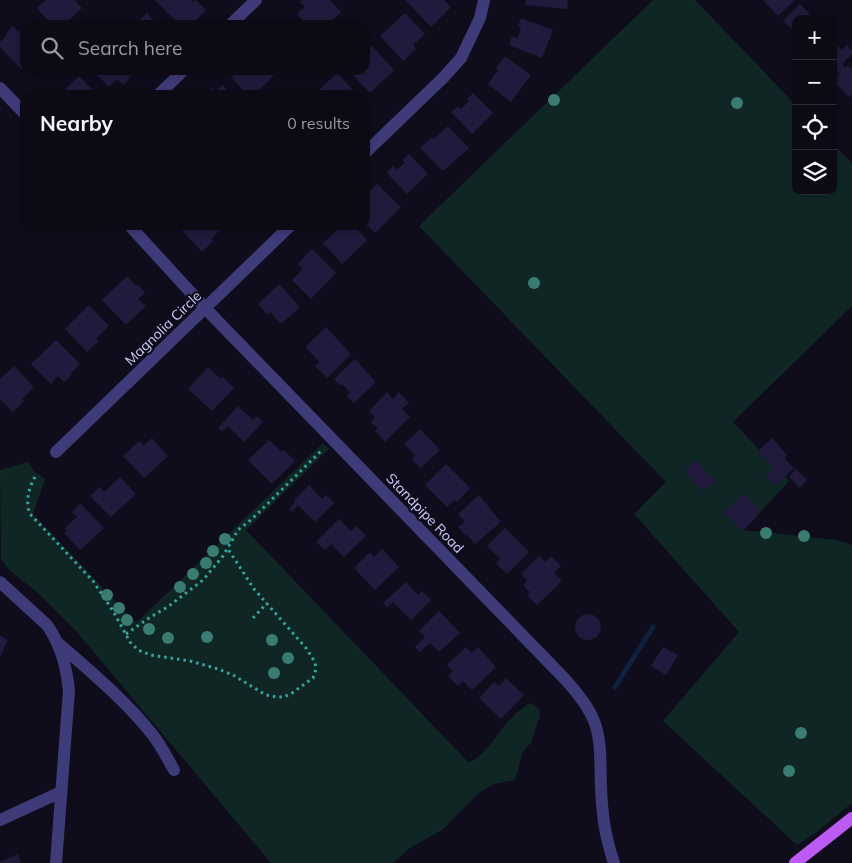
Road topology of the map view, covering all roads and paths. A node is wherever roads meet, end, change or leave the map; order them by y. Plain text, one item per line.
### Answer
1 (256, 0) edge
2 (484, 0) edge
3 (235, 20) edge
4 (179, 75) edge
5 (0, 88) edge
6 (163, 90) edge
7 (20, 109) edge
8 (370, 148) edge
9 (134, 230) edge
10 (286, 230) edge
11 (205, 308) junction
12 (323, 449) dead end
13 (56, 452) dead end
14 (35, 476) dead end
15 (228, 549) junction
16 (0, 582) edge
17 (6, 594) edge
18 (267, 603) junction
19 (253, 618) dead end
20 (126, 634) junction
21 (56, 642) junction
22 (174, 770) dead end
23 (61, 792) junction
24 (852, 818) edge
25 (0, 820) edge
26 (56, 863) edge
27 (614, 863) edge
28 (795, 863) edge

1 - 3 street
2 - 8 street
4 - 6 street
5 - 7 street
9 - 11 street, Standpipe Road
10 - 11 street, Magnolia Circle
11 - 13 street, Magnolia Circle
11 - 27 street, Standpipe Road
12 - 15 path
14 - 20 path
15 - 18 path
15 - 20 path
16 - 17 street
17 - 21 street
18 - 19 path
18 - 20 path
21 - 22 street
21 - 23 street
23 - 25 street
23 - 26 street
24 - 28 main road

